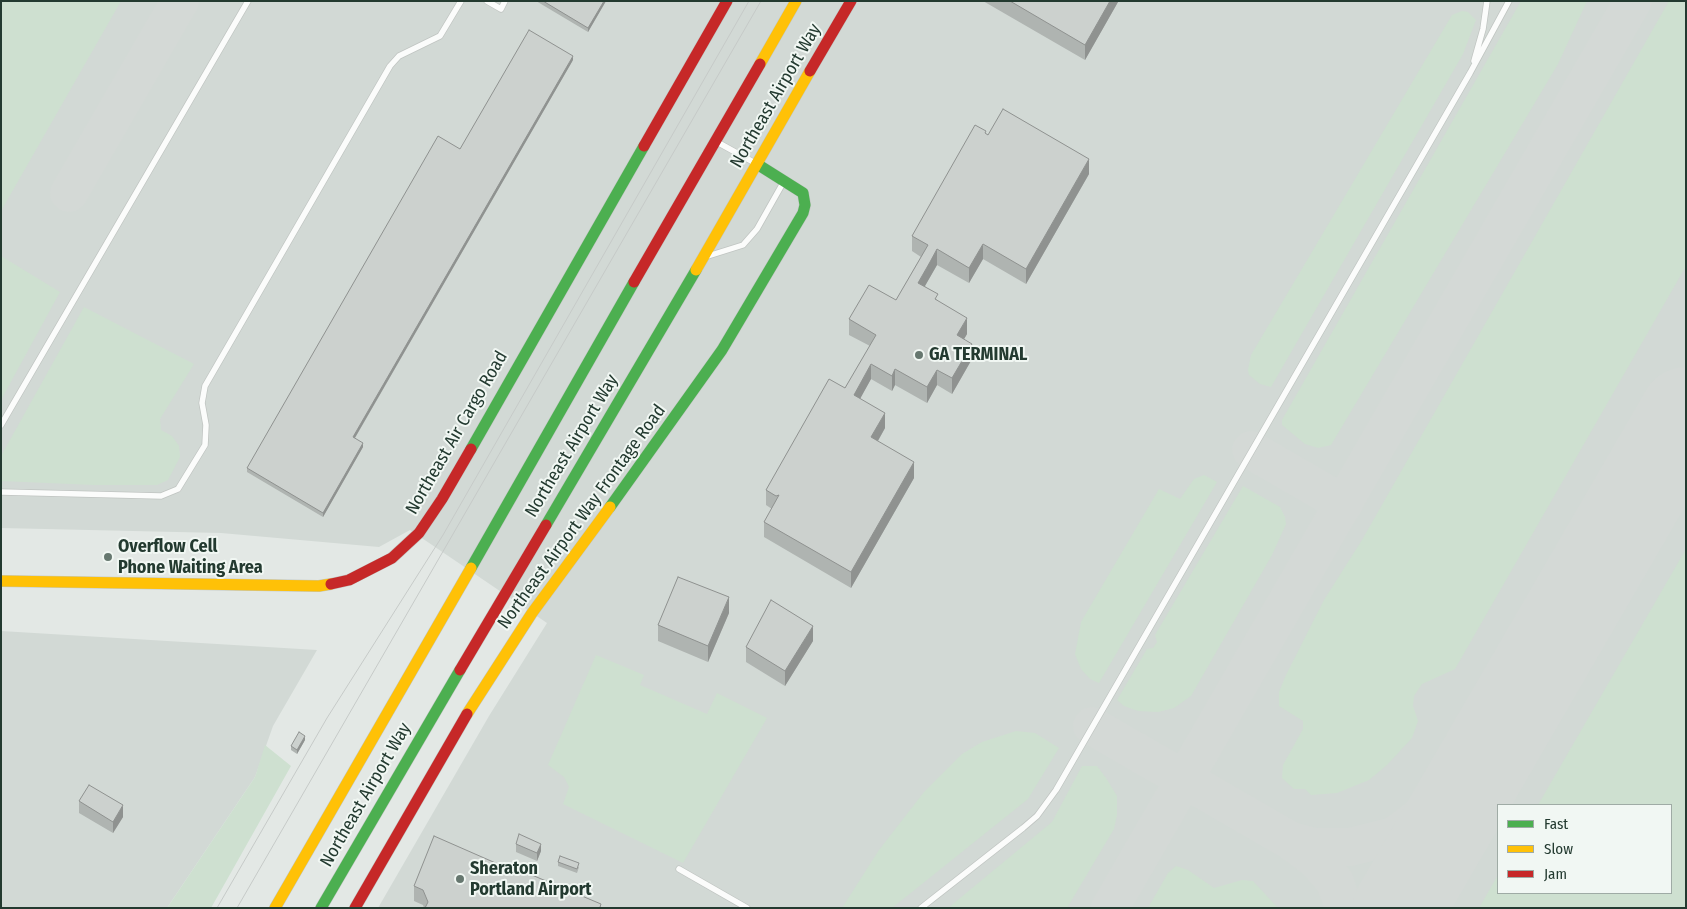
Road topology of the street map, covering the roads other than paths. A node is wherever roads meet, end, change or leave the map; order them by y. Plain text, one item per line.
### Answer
1 (248, 1) edge
2 (461, 1) edge
3 (487, 1) edge
4 (498, 1) edge
5 (506, 1) edge
6 (727, 1) edge
7 (796, 1) edge
8 (851, 1) edge
9 (1487, 1) edge
10 (1508, 2) edge
11 (501, 9) junction
12 (1470, 73) junction
13 (716, 140) junction
14 (757, 164) junction
15 (785, 180) junction
16 (701, 258) junction
17 (1, 425) edge
18 (1, 492) edge
19 (1, 580) edge
20 (680, 869) dead end
21 (275, 908) edge
22 (321, 908) edge
23 (355, 908) edge
24 (747, 908) edge
25 (921, 908) edge

1 - 17 lane
2 - 18 lane
3 - 11 lane
4 - 11 lane
5 - 11 lane
6 - 19 main road, Northeast Air Cargo Road
7 - 13 main road, Northeast Airport Way
8 - 14 main road, Northeast Airport Way
9 - 12 lane
10 - 12 lane
12 - 25 lane
13 - 14 lane
13 - 21 main road, Northeast Airport Way
14 - 15 main road, Northeast Airport Way Frontage Road
14 - 16 main road, Northeast Airport Way
15 - 16 lane
15 - 23 main road, Northeast Airport Way Frontage Road
16 - 22 main road, Northeast Airport Way
20 - 24 lane

